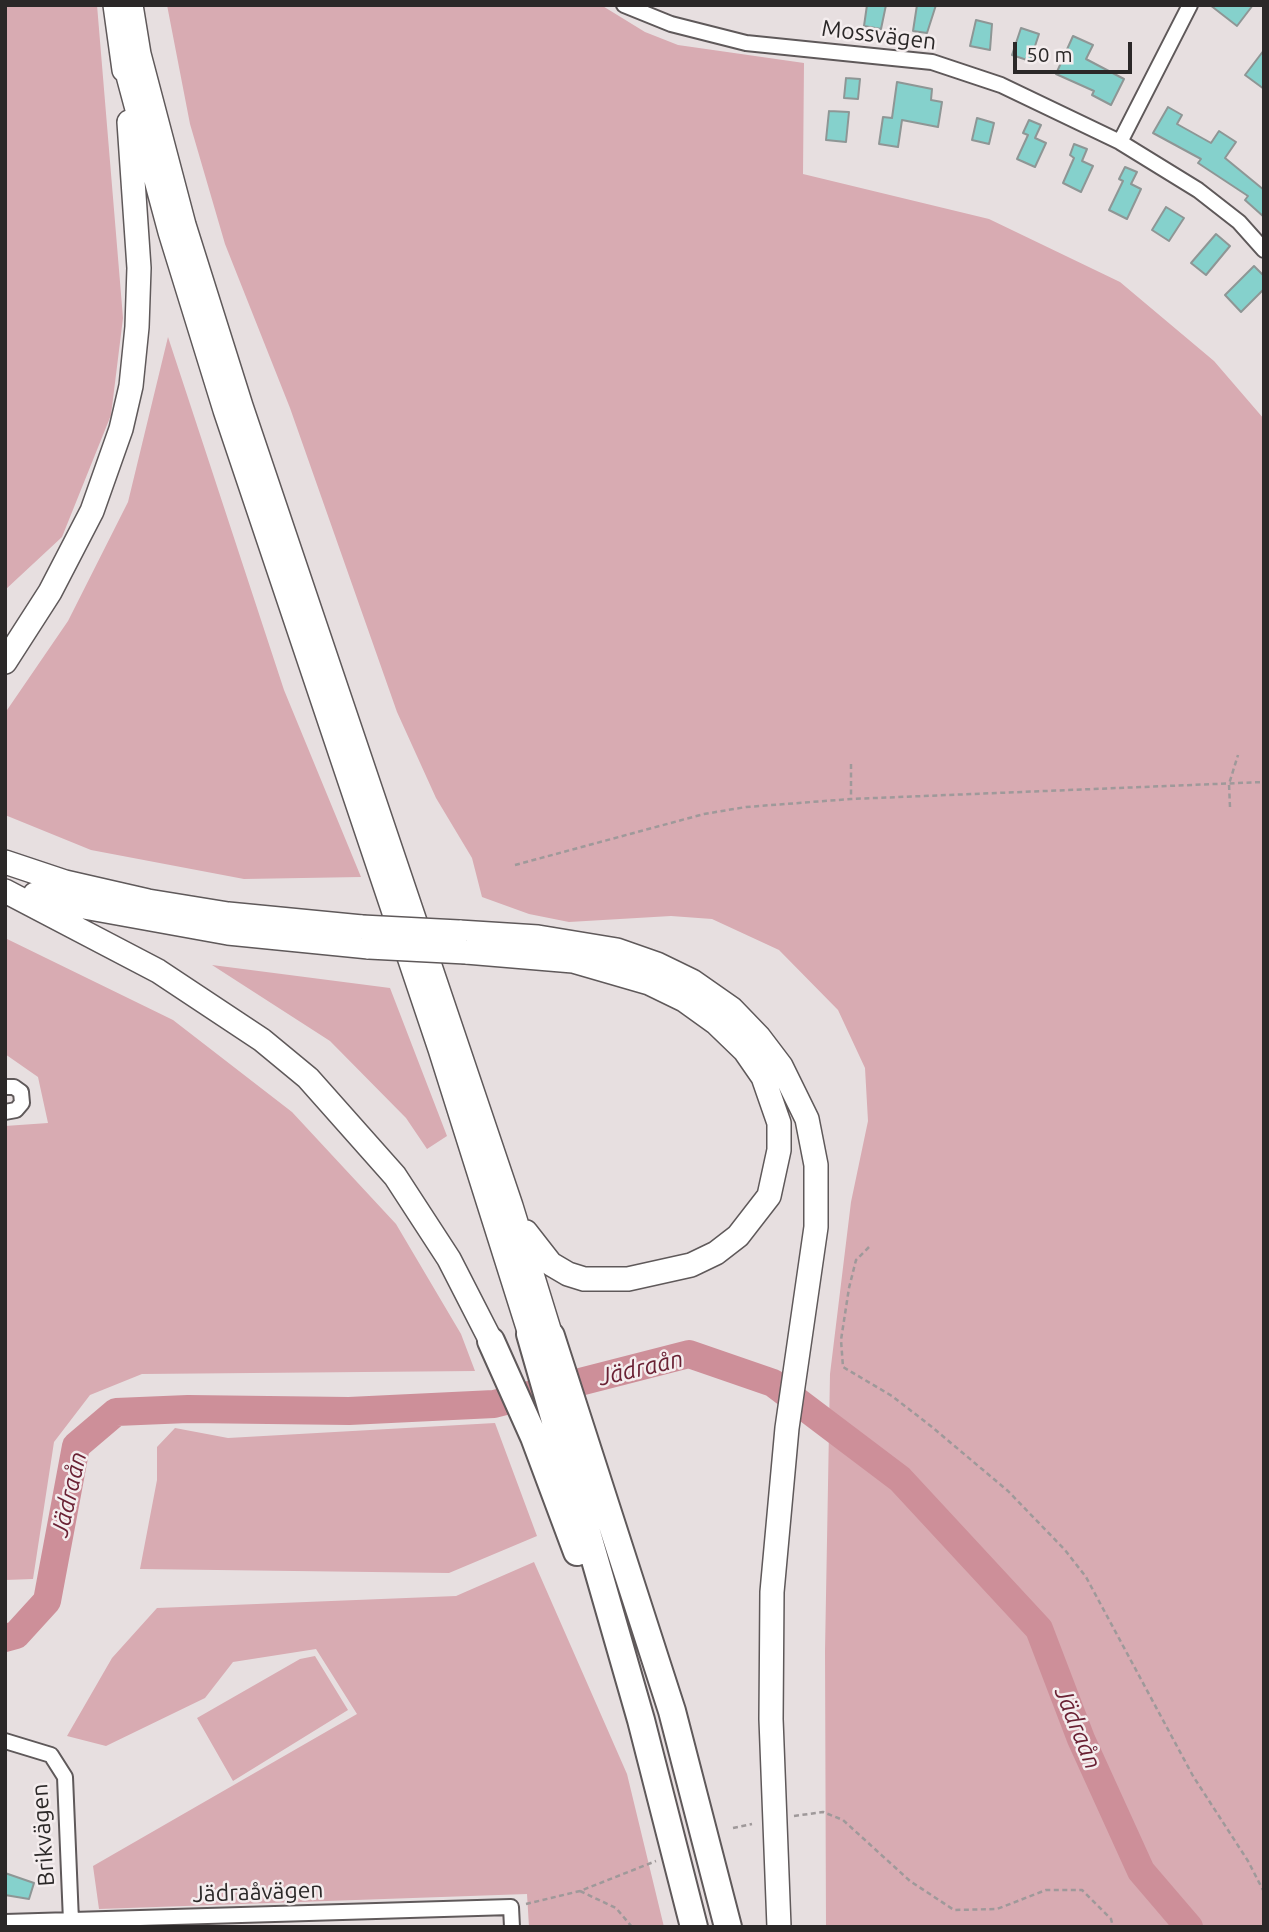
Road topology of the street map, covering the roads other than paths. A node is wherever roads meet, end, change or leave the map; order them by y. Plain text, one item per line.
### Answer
1 (115, 5) edge
2 (131, 5) edge
3 (624, 5) edge
4 (1190, 5) edge
5 (123, 57) junction
6 (1120, 142) junction
7 (1264, 250) edge
8 (5, 663) edge
9 (5, 862) edge
10 (5, 888) edge
11 (365, 937) junction
12 (463, 942) junction
13 (5, 1087) edge
14 (5, 1112) edge
15 (512, 1206) junction
16 (540, 1335) junction
17 (491, 1341) joint
18 (572, 1435) junction
19 (641, 1720) junction
20 (5, 1741) edge
21 (71, 1921) junction
22 (5, 1922) edge
23 (512, 1927) edge
24 (694, 1927) edge
25 (728, 1927) edge
26 (779, 1927) edge

1 - 5 highway
2 - 15 highway
3 - 6 street, Mossvägen
4 - 6 street
5 - 8 highway
5 - 16 highway
6 - 7 street, Mossvägen
9 - 11 highway
10 - 11 highway
10 - 17 highway
11 - 12 highway, bridge
12 - 15 highway
12 - 26 highway
13 - 14 street
15 - 16 highway
16 - 18 highway
17 - 19 highway
18 - 19 highway
18 - 25 highway
19 - 24 highway
20 - 21 street, Brikvägen
21 - 22 street, Jädraåvägen
21 - 23 street, Jädraåvägen

